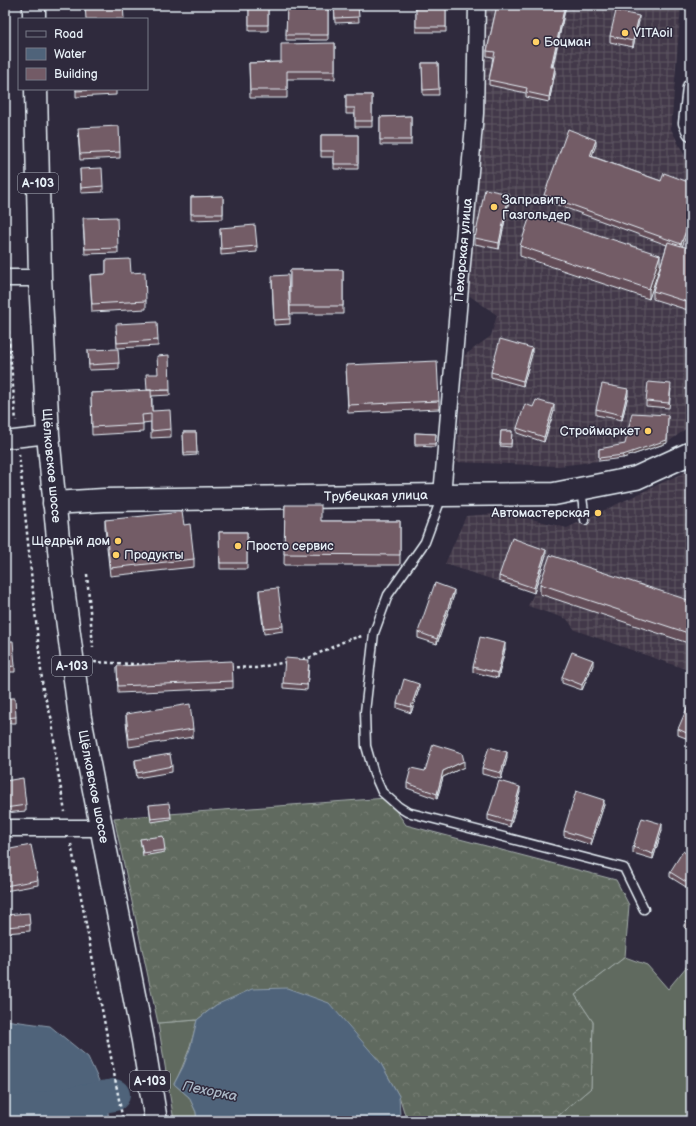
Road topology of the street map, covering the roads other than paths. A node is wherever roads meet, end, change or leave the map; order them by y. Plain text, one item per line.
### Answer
1 (34, 5) edge
2 (477, 5) edge
3 (34, 18) edge
4 (691, 87) edge
5 (36, 90) edge
6 (691, 132) edge
7 (5, 278) edge
8 (40, 278) junction
9 (48, 435) junction
10 (11, 439) edge
11 (691, 453) edge
12 (580, 489) junction
13 (442, 495) junction
14 (54, 503) junction
15 (585, 520) dead end
16 (5, 828) edge
17 (101, 828) junction
18 (644, 909) dead end
19 (156, 1121) edge

1 - 3 main road
2 - 13 street, Пехорская улица
4 - 6 street
5 - 8 main road, Щёлковское шоссе / А-103
7 - 8 street
8 - 9 main road, Щёлковское шоссе / А-103
9 - 10 street
9 - 14 main road, Щёлковское шоссе / А-103
11 - 12 main road, Трубецкая улица
12 - 13 main road, Трубецкая улица
12 - 15 lane
13 - 14 main road, Трубецкая улица
13 - 18 lane
14 - 17 main road, Щёлковское шоссе / А-103
16 - 17 street
17 - 19 main road, Щёлковское шоссе / А-103

